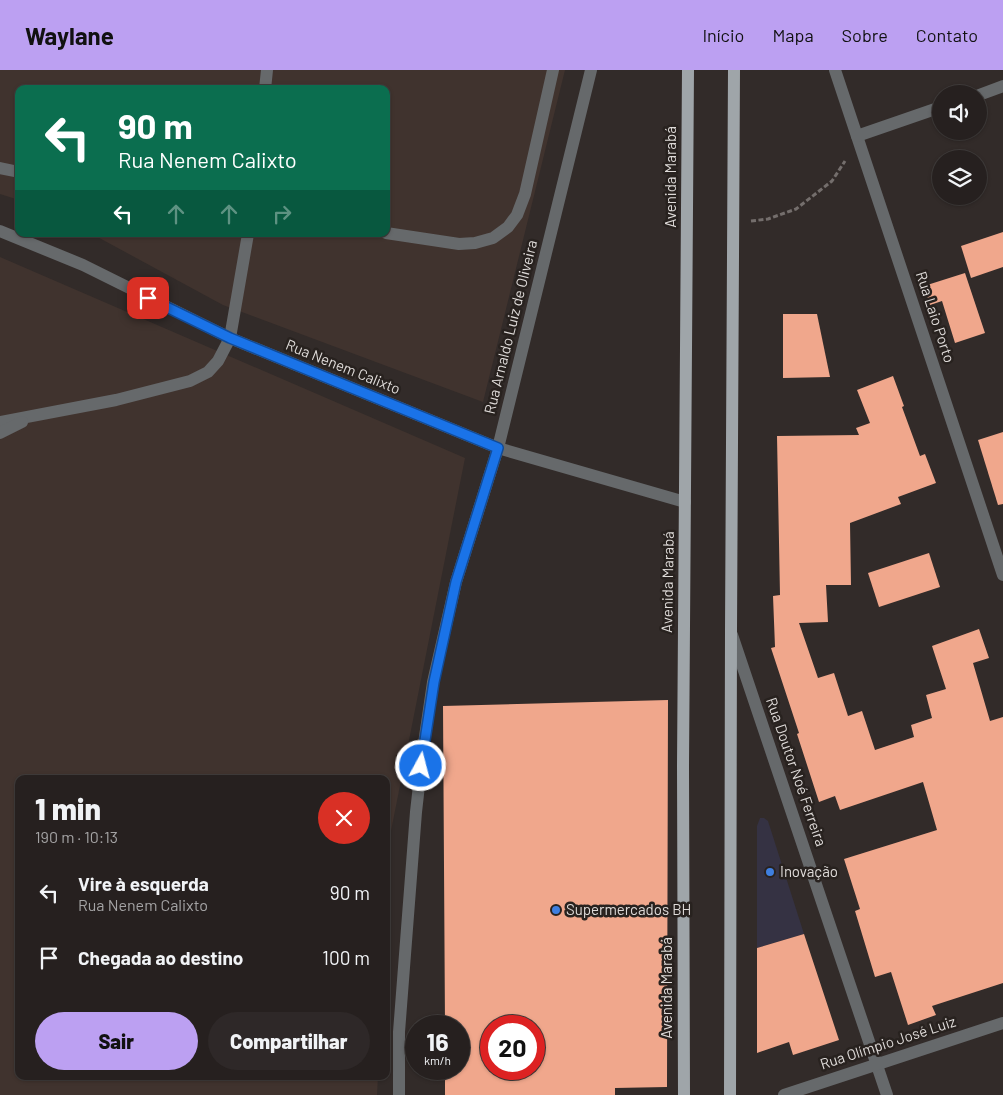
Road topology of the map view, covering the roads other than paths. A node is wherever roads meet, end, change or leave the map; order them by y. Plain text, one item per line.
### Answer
1 (267, 70) edge
2 (553, 70) edge
3 (591, 70) edge
4 (688, 70) edge
5 (734, 70) edge
6 (835, 70) edge
7 (265, 85) edge
8 (1003, 86) edge
9 (987, 92) edge
10 (932, 111) edge
11 (857, 136) junction
12 (0, 168) edge
13 (15, 171) edge
14 (0, 231) edge
15 (390, 233) edge
16 (247, 237) edge
17 (230, 338) junction
18 (36, 415) junction
19 (0, 422) edge
20 (0, 433) edge
21 (498, 448) junction
22 (685, 502) junction
23 (1003, 575) edge
24 (730, 630) junction
25 (1003, 1023) edge
26 (877, 1063) junction
27 (399, 1095) edge
28 (684, 1095) edge
29 (730, 1095) edge
30 (784, 1095) edge
31 (887, 1095) edge

1 - 7 street
2 - 15 street
3 - 21 street, Rua Arnaldo Luiz de Oliveira
4 - 22 main road, Avenida Marabá
5 - 24 main road
6 - 11 street, Rua Laio Porto
8 - 9 street
10 - 11 street
11 - 23 street, Rua Laio Porto
12 - 13 street
14 - 17 street, Rua Nenem Calixto
16 - 17 street
17 - 18 street
17 - 21 street, Rua Nenem Calixto
18 - 19 street
18 - 20 street
21 - 22 street, Rua Nenem Calixto
21 - 27 street, Rua Arnaldo Luiz de Oliveira
22 - 28 main road, Avenida Marabá
24 - 26 street, Rua Doutor Noé Ferreira
24 - 29 main road
25 - 26 street, Rua Olímpio José Luiz
26 - 30 street, Rua Olímpio José Luiz
26 - 31 street, Rua Doutor Noé Ferreira

